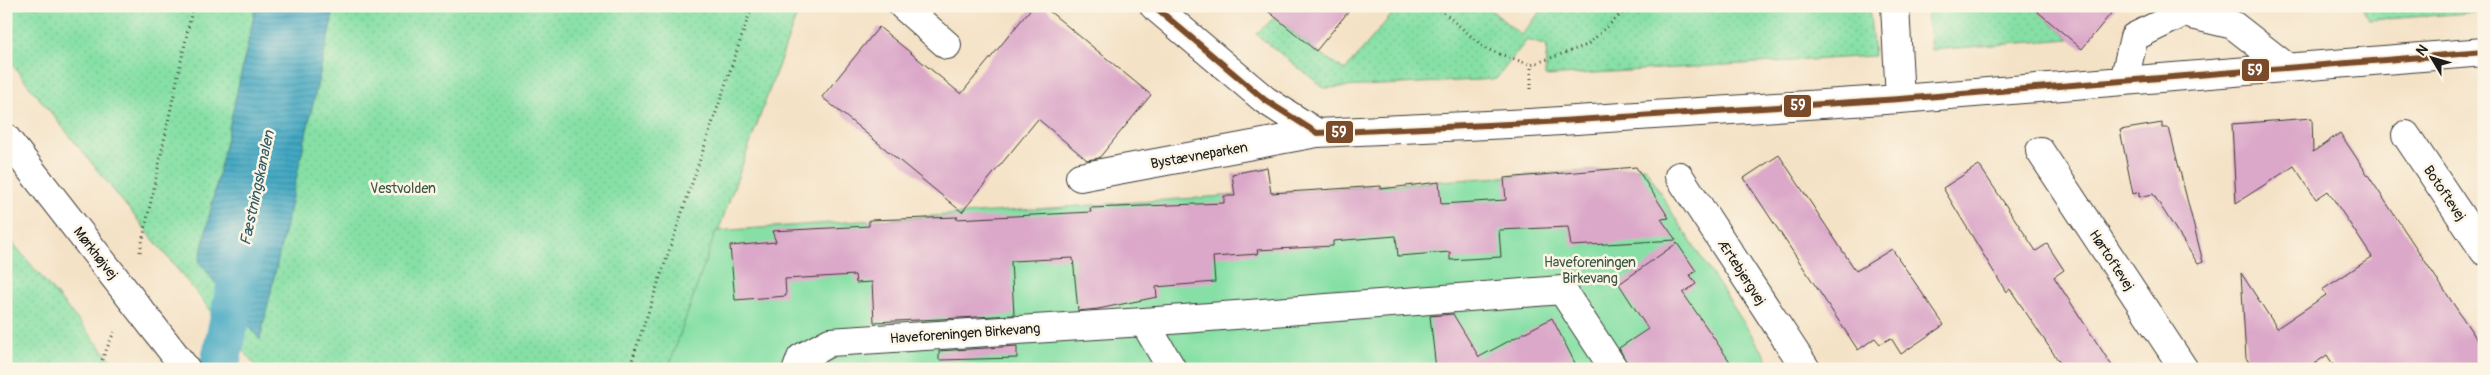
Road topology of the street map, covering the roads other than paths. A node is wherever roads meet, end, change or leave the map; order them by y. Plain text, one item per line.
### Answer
1 (903, 6) edge
2 (1154, 6) edge
3 (1895, 6) edge
4 (947, 45) dead end
5 (2484, 52) edge
6 (2288, 68) junction
7 (2124, 81) junction
8 (1900, 99) junction
9 (1317, 133) junction
10 (2406, 135) dead end
11 (6, 138) edge
12 (2040, 151) dead end
13 (1679, 176) dead end
14 (1080, 177) dead end
15 (2484, 251) edge
16 (1144, 322) junction
17 (186, 369) edge
18 (797, 369) edge
19 (1172, 369) edge
20 (1614, 369) edge
21 (1806, 369) edge
22 (2184, 369) edge

1 - 4 street
2 - 9 street
3 - 8 street
5 - 6 street, Bystævneparken
6 - 7 street, Bystævneparken
6 - 7 street
7 - 8 street, Bystævneparken
8 - 9 street, Bystævneparken
9 - 14 street, Bystævneparken
10 - 15 street, Botoftevej
11 - 17 street, Mørkhøjvej
12 - 22 street, Hørtoftevej
13 - 21 street, Ærtebjergvej
16 - 18 street, Haveforeningen Birkevang
16 - 19 street
16 - 20 street, Haveforeningen Birkevang

